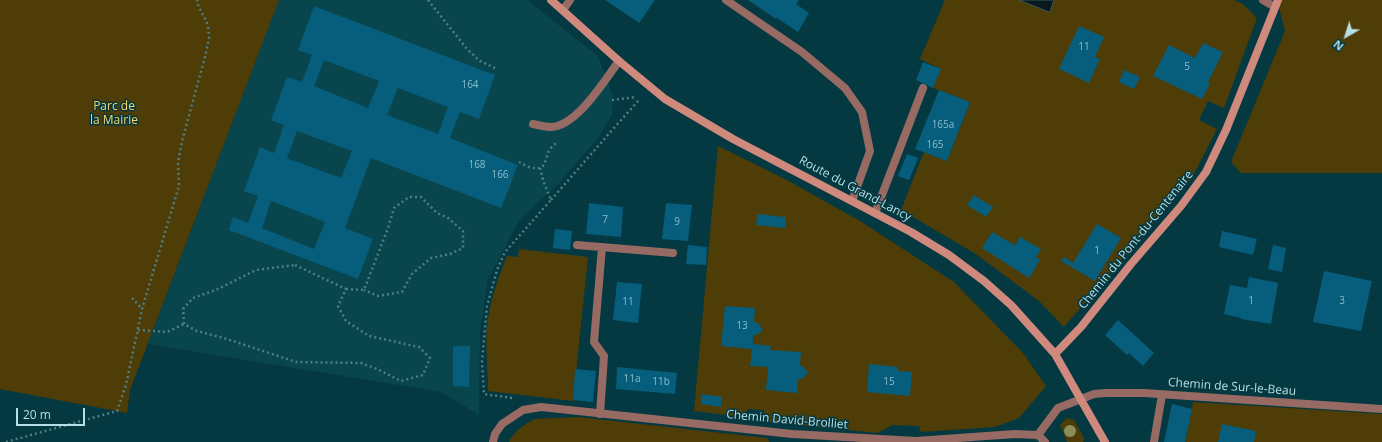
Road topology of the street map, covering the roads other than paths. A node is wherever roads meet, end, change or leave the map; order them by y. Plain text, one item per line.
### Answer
1 (551, 0) edge
2 (570, 0) edge
3 (726, 0) edge
4 (1263, 0) edge
5 (1277, 4) edge
6 (563, 10) junction
7 (619, 61) junction
8 (923, 88) dead end
9 (533, 124) dead end
10 (852, 201) junction
11 (875, 213) junction
12 (577, 245) dead end
13 (602, 247) junction
14 (673, 253) dead end
15 (1055, 354) junction
16 (1162, 395) junction
17 (1080, 400) junction
18 (1382, 409) edge
19 (600, 414) junction
20 (1038, 435) junction
21 (493, 442) edge
22 (1045, 442) edge
23 (1105, 442) edge
24 (1154, 442) edge

1 - 6 street, Route du Grand-Lancy
2 - 6 street
3 - 10 street
4 - 5 street
5 - 15 street, Chemin du Pont-du-Centenaire
6 - 7 street, Route du Grand-Lancy
7 - 9 street
7 - 10 street, Route du Grand-Lancy
8 - 11 street
10 - 11 street, Route du Grand-Lancy
11 - 15 street, Route du Grand-Lancy
12 - 13 street
13 - 14 street
13 - 19 street
15 - 17 street, Route du Grand-Lancy
16 - 17 street, Chemin de Sur-le-Beau
16 - 18 street, Chemin de Sur-le-Beau
16 - 24 street
17 - 20 street
17 - 23 street, Route du Grand-Lancy
19 - 20 street, Chemin David-Brolliet
19 - 21 street, Chemin David-Brolliet
20 - 22 street

